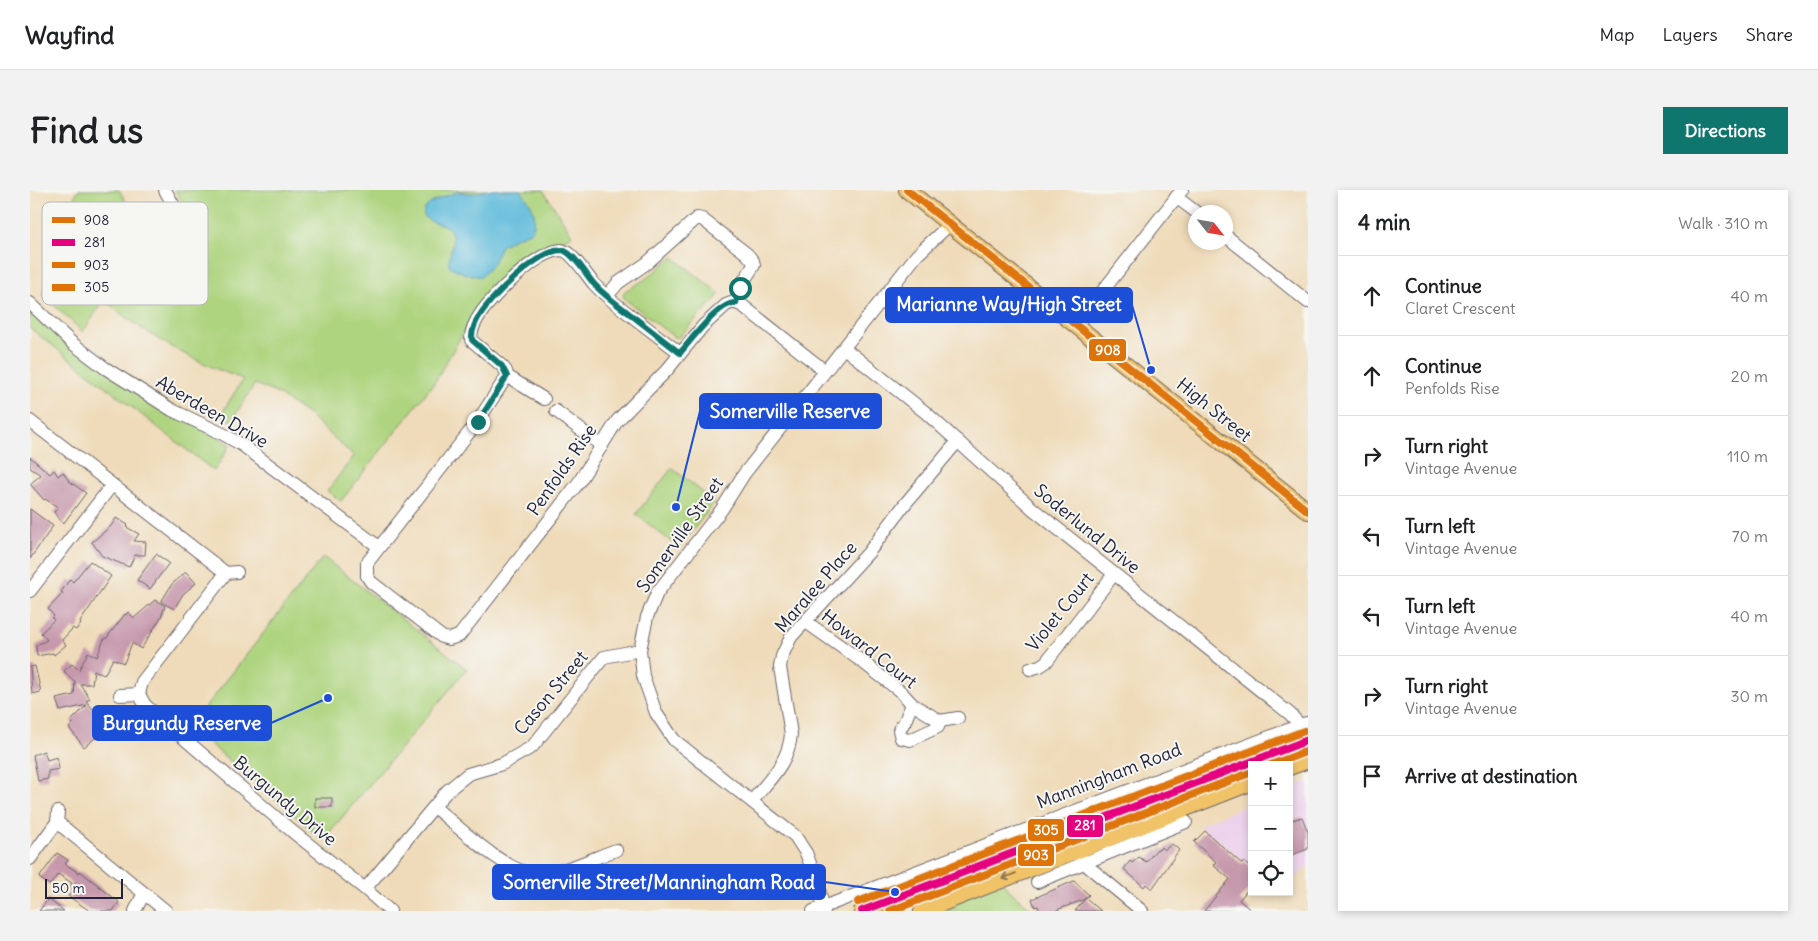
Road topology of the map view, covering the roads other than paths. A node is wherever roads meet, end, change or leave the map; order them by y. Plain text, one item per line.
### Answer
1 (165, 190) edge
2 (907, 190) edge
3 (1179, 194) edge
4 (172, 202) edge
5 (1189, 205) edge
6 (945, 220) junction
7 (1233, 242) edge
8 (607, 296) junction
9 (1308, 302) edge
10 (30, 303) edge
11 (736, 303) junction
12 (1076, 325) junction
13 (844, 348) junction
14 (680, 353) junction
15 (825, 372) junction
16 (507, 376) junction
17 (544, 400) dead end
18 (556, 411) dead end
19 (30, 421) edge
20 (958, 441) junction
21 (602, 446) junction
22 (112, 485) junction
23 (1308, 511) edge
24 (379, 547) junction
25 (1114, 574) junction
26 (30, 591) edge
27 (806, 622) junction
28 (640, 650) junction
29 (1030, 669) dead end
30 (139, 694) junction
31 (120, 695) dead end
32 (912, 704) junction
33 (958, 718) dead end
34 (940, 721) junction
35 (1306, 731) edge
36 (1308, 760) edge
37 (1293, 766) edge
38 (1248, 784) edge
39 (752, 801) junction
40 (434, 807) junction
41 (1186, 822) dead end
42 (1068, 833) junction
43 (616, 850) dead end
44 (1080, 856) junction
45 (30, 859) edge
46 (1037, 882) dead end
47 (365, 889) junction
48 (144, 893) junction
49 (826, 909) edge
50 (135, 911) edge
51 (166, 911) edge
52 (390, 911) edge
53 (862, 911) edge
54 (922, 911) edge
55 (1142, 911) edge

1 - 4 street
2 - 6 main road, High Street
3 - 5 street
3 - 12 street
6 - 12 main road, High Street
6 - 13 street, Somerville Street
7 - 9 street
8 - 11 street
8 - 14 street
8 - 16 street
10 - 24 street, Aberdeen Drive
11 - 14 street, Penfolds Rise
11 - 15 street
12 - 23 main road, High Street
13 - 15 street, Somerville Street
13 - 20 street, Soderlund Drive
14 - 21 street, Penfolds Rise
15 - 28 street, Somerville Street
16 - 17 street
16 - 24 street
18 - 21 street
19 - 22 street
20 - 25 street, Soderlund Drive
20 - 27 street, Maralee Place
21 - 24 street, Penfolds Rise
22 - 26 street
22 - 30 street
25 - 29 street, Violet Court
25 - 35 street, Soderlund Drive
27 - 32 street, Howard Court
27 - 39 street, Maralee Place
28 - 39 street, Somerville Street
28 - 40 street, Cason Street
30 - 31 street
30 - 47 street, Burgundy Drive
32 - 34 street, Howard Court
32 - 34 street, Howard Court
33 - 34 street, Howard Court
35 - 42 main road
35 - 49 street, Manningham Road
36 - 37 main road
38 - 44 main road
39 - 49 street, Somerville Street
40 - 43 street
40 - 47 street, Cason Street
41 - 44 street
42 - 44 street
42 - 53 main road
44 - 46 street
44 -> 54 main road
44 - 55 street
45 - 48 street
47 - 52 street, Burgundy Drive
48 - 50 street
48 - 51 street

